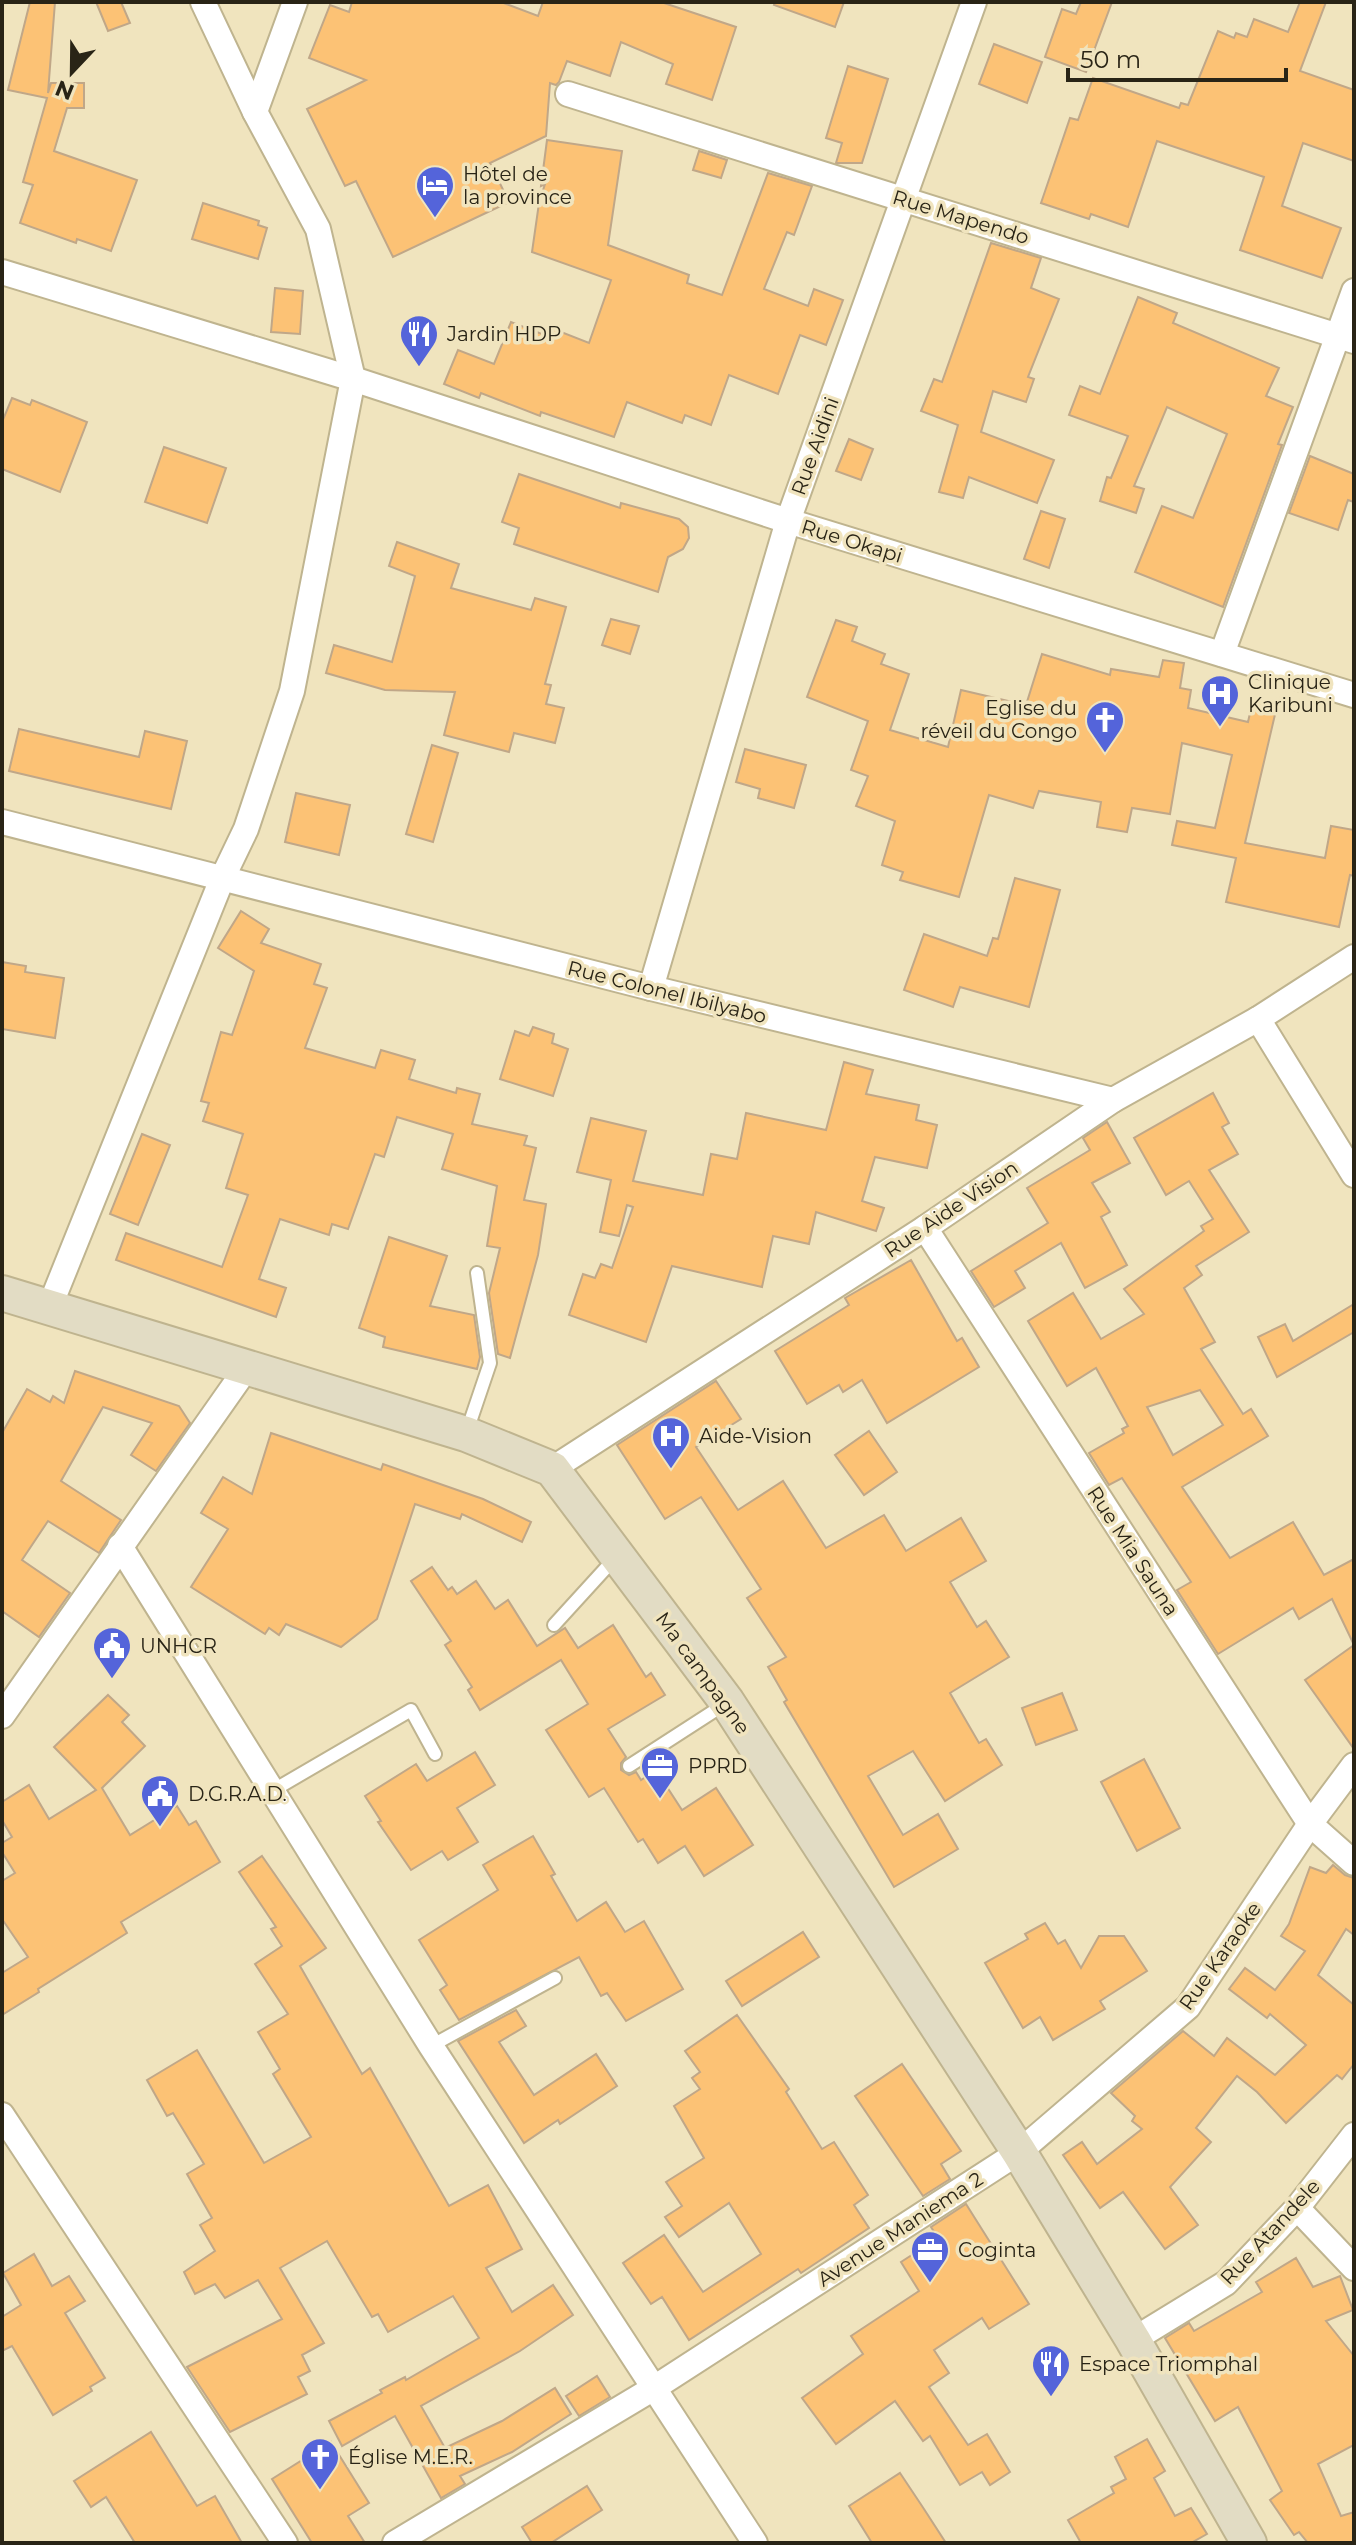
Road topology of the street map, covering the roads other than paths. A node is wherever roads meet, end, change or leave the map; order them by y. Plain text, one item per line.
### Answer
1 (203, 2) edge
2 (295, 2) edge
3 (974, 2) edge
4 (568, 94) dead end
5 (255, 112) junction
6 (904, 199) junction
7 (2, 272) edge
8 (1354, 291) edge
9 (1346, 338) edge
10 (353, 379) junction
11 (788, 521) junction
12 (1222, 654) junction
13 (1354, 695) edge
14 (2, 822) edge
15 (222, 879) junction
16 (1354, 957) edge
17 (651, 988) junction
18 (1258, 1019) junction
19 (1113, 1100) junction
20 (1354, 1175) edge
21 (925, 1228) junction
22 (477, 1273) dead end
23 (2, 1293) edge
24 (50, 1306) junction
25 (248, 1366) junction
26 (466, 1434) junction
27 (552, 1469) junction
28 (120, 1546) junction
29 (616, 1557) junction
30 (554, 1625) dead end
31 (727, 1702) junction
32 (2, 1716) edge
33 (435, 1754) dead end
34 (1354, 1765) edge
35 (629, 1766) dead end
36 (272, 1791) junction
37 (1310, 1824) junction
38 (1354, 1863) edge
39 (555, 1978) dead end
40 (431, 2046) junction
41 (2, 2115) edge
42 (1354, 2135) edge
43 (1019, 2152) junction
44 (1297, 2208) junction
45 (1354, 2268) edge
46 (1133, 2340) junction
47 (654, 2388) junction
48 (285, 2543) edge
49 (395, 2543) edge
50 (755, 2543) edge
51 (1249, 2543) edge

1 - 5 street
2 - 5 street
3 - 6 street, Rue Aidini
4 - 6 street, Rue Mapendo
5 - 10 street
6 - 9 street, Rue Mapendo
6 - 11 street, Rue Aidini
7 - 10 street, Rue Okapi
8 - 9 street
9 - 12 street
10 - 11 street, Rue Okapi
10 - 15 street
11 - 12 street, Rue Okapi
11 - 17 street, Rue Aidini
12 - 13 street, Rue Okapi
14 - 15 street, Rue Colonel Ibilyabo
15 - 17 street, Rue Colonel Ibilyabo
15 - 24 street
16 - 18 street, Rue Aide Vision
17 - 19 street, Rue Colonel Ibilyabo
18 - 19 street, Rue Aide Vision
18 - 20 street
19 - 21 street, Rue Aide Vision
21 - 27 street, Rue Aide Vision
21 - 37 street, Rue Mia Sauna
22 - 26 lane
23 - 24 street
24 - 25 street
25 - 26 street
25 - 28 street
26 - 27 street
27 - 29 street, Ma campagne
28 - 32 street
28 - 36 street
29 - 30 lane
29 - 31 street, Ma campagne
31 - 35 lane
31 - 43 street, Ma campagne
33 - 36 lane
34 - 37 street, Rue Karaoke
36 - 40 street
37 - 38 street, Rue Mia Sauna
37 - 43 street, Rue Karaoke
39 - 40 lane
40 - 47 street
41 - 48 street
42 - 44 street, Rue Atandele
43 - 46 street
43 - 47 street, Avenue Maniema 2
44 - 45 street
44 - 46 street, Rue Atandele
46 - 51 street
47 - 49 street, Avenue Maniema 2
47 - 50 street

